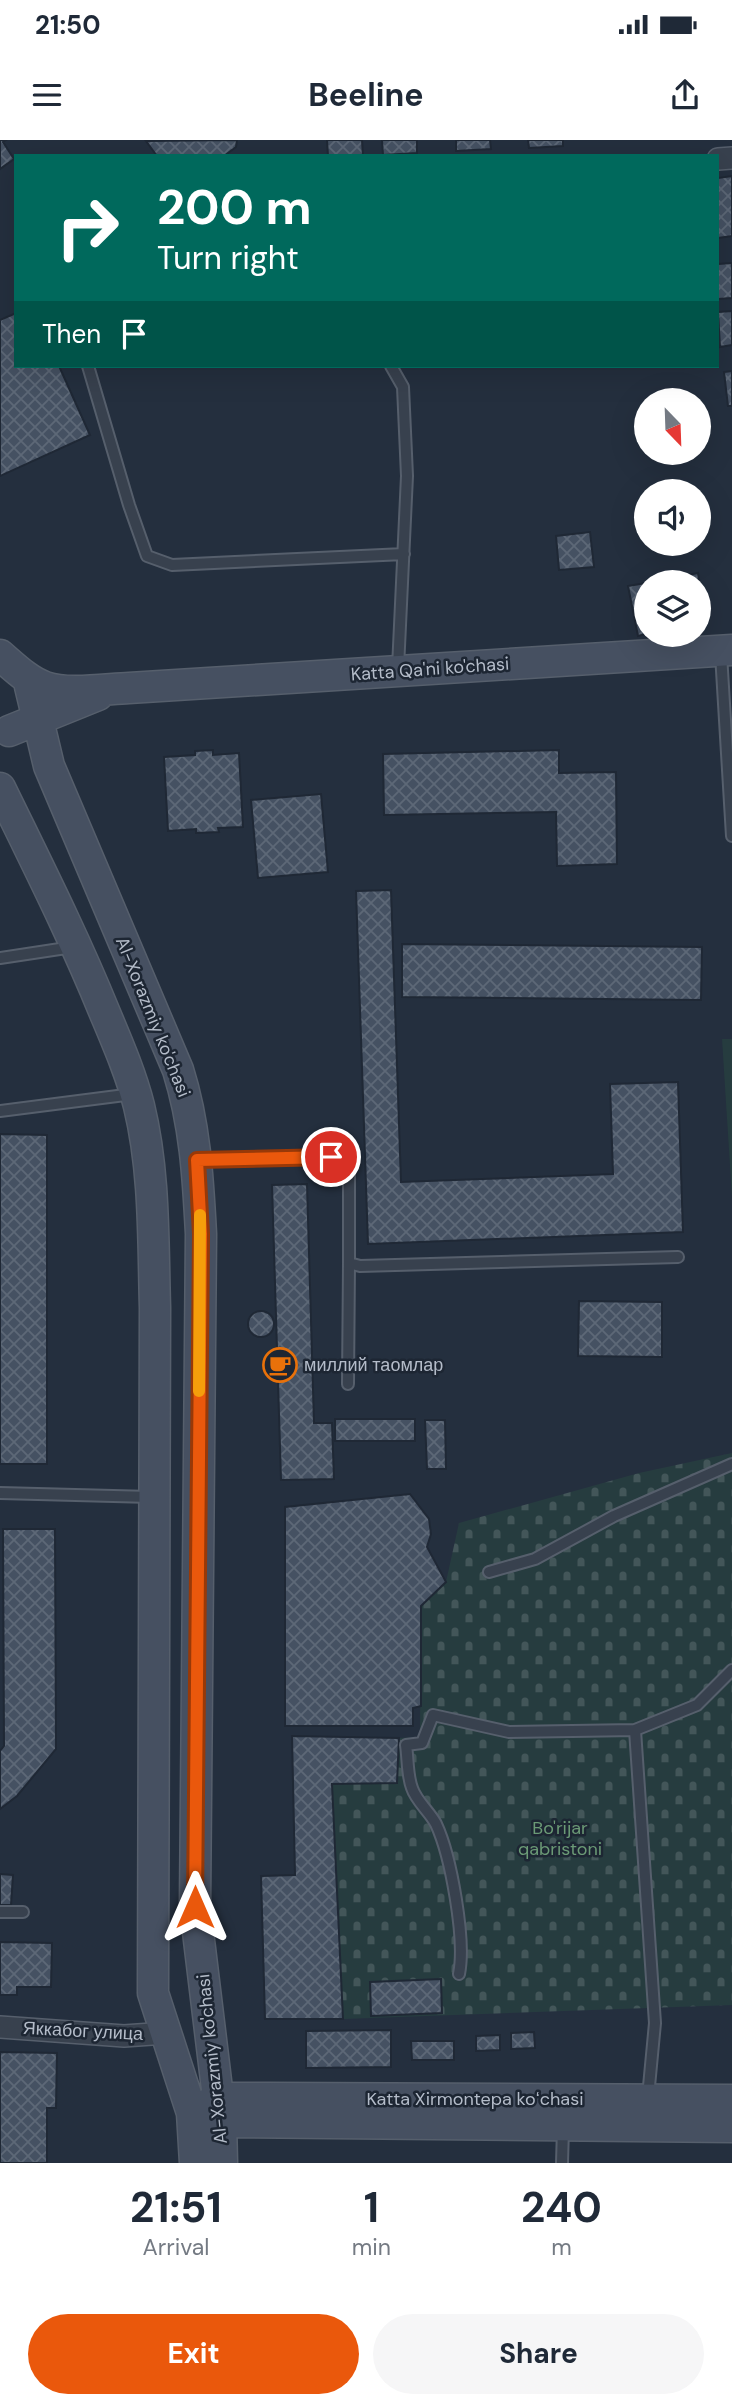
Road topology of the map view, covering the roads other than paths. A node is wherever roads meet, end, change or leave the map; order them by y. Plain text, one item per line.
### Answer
1 (89, 368) edge
2 (392, 368) edge
3 (404, 554) junction
4 (727, 650) edge
5 (1, 657) edge
6 (398, 671) junction
7 (129, 688) junction
8 (32, 696) junction
9 (89, 699) junction
10 (4, 732) edge
11 (48, 766) junction
12 (0, 788) edge
13 (732, 836) edge
14 (76, 946) junction
15 (0, 958) edge
16 (136, 1094) junction
17 (0, 1111) edge
18 (197, 1160) junction
19 (678, 1257) dead end
20 (349, 1263) junction
21 (348, 1384) dead end
22 (732, 1464) edge
23 (0, 1493) edge
24 (153, 1497) junction
25 (489, 1572) dead end
26 (732, 1670) edge
27 (635, 1730) junction
28 (0, 1912) edge
29 (23, 1912) dead end
30 (459, 1974) dead end
31 (0, 2027) edge
32 (166, 2034) junction
33 (648, 2100) junction
34 (732, 2100) edge
35 (219, 2110) junction
36 (192, 2113) junction
37 (563, 2126) junction
38 (732, 2127) edge
39 (195, 2163) edge
40 (222, 2163) edge
41 (562, 2163) edge

1 - 3 lane
2 - 3 lane
3 - 6 lane
4 - 6 main road, Katta Qa'ni ko'chasi
4 - 13 lane
5 - 8 main road
6 - 7 main road, Katta Qa'ni ko'chasi
7 - 8 main road
7 - 9 main road
8 - 9 main road
8 - 10 main road
8 - 11 main road, Al-Xorazmiy ko'chasi
9 - 11 main road
11 - 18 main road, Al-Xorazmiy ko'chasi
12 - 14 main road, Al-Xorazmiy ko'chasi
14 - 15 lane
14 - 16 main road, Al-Xorazmiy ko'chasi
16 - 17 lane
16 - 24 main road, Al-Xorazmiy ko'chasi
18 - 20 lane
18 - 35 main road, Al-Xorazmiy ko'chasi
19 - 20 lane
20 - 21 lane
22 - 25 lane
23 - 24 lane
24 - 32 main road, Al-Xorazmiy ko'chasi
26 - 27 lane
27 - 30 lane
27 - 33 lane
28 - 29 lane
31 - 32 street, Яккабог улица
32 - 36 main road, Al-Xorazmiy ko'chasi
33 - 34 main road, Katta Xirmontepa koʻchasi
33 - 35 main road, Katta Xirmontepa koʻchasi
35 - 36 main road
35 - 37 main road, Katta Xirmontepa koʻchasi
35 - 40 main road, Al-Xorazmiy ko'chasi
36 - 39 main road, Al-Xorazmiy ko'chasi
37 - 38 main road, Katta Xirmontepa koʻchasi
37 - 41 lane

